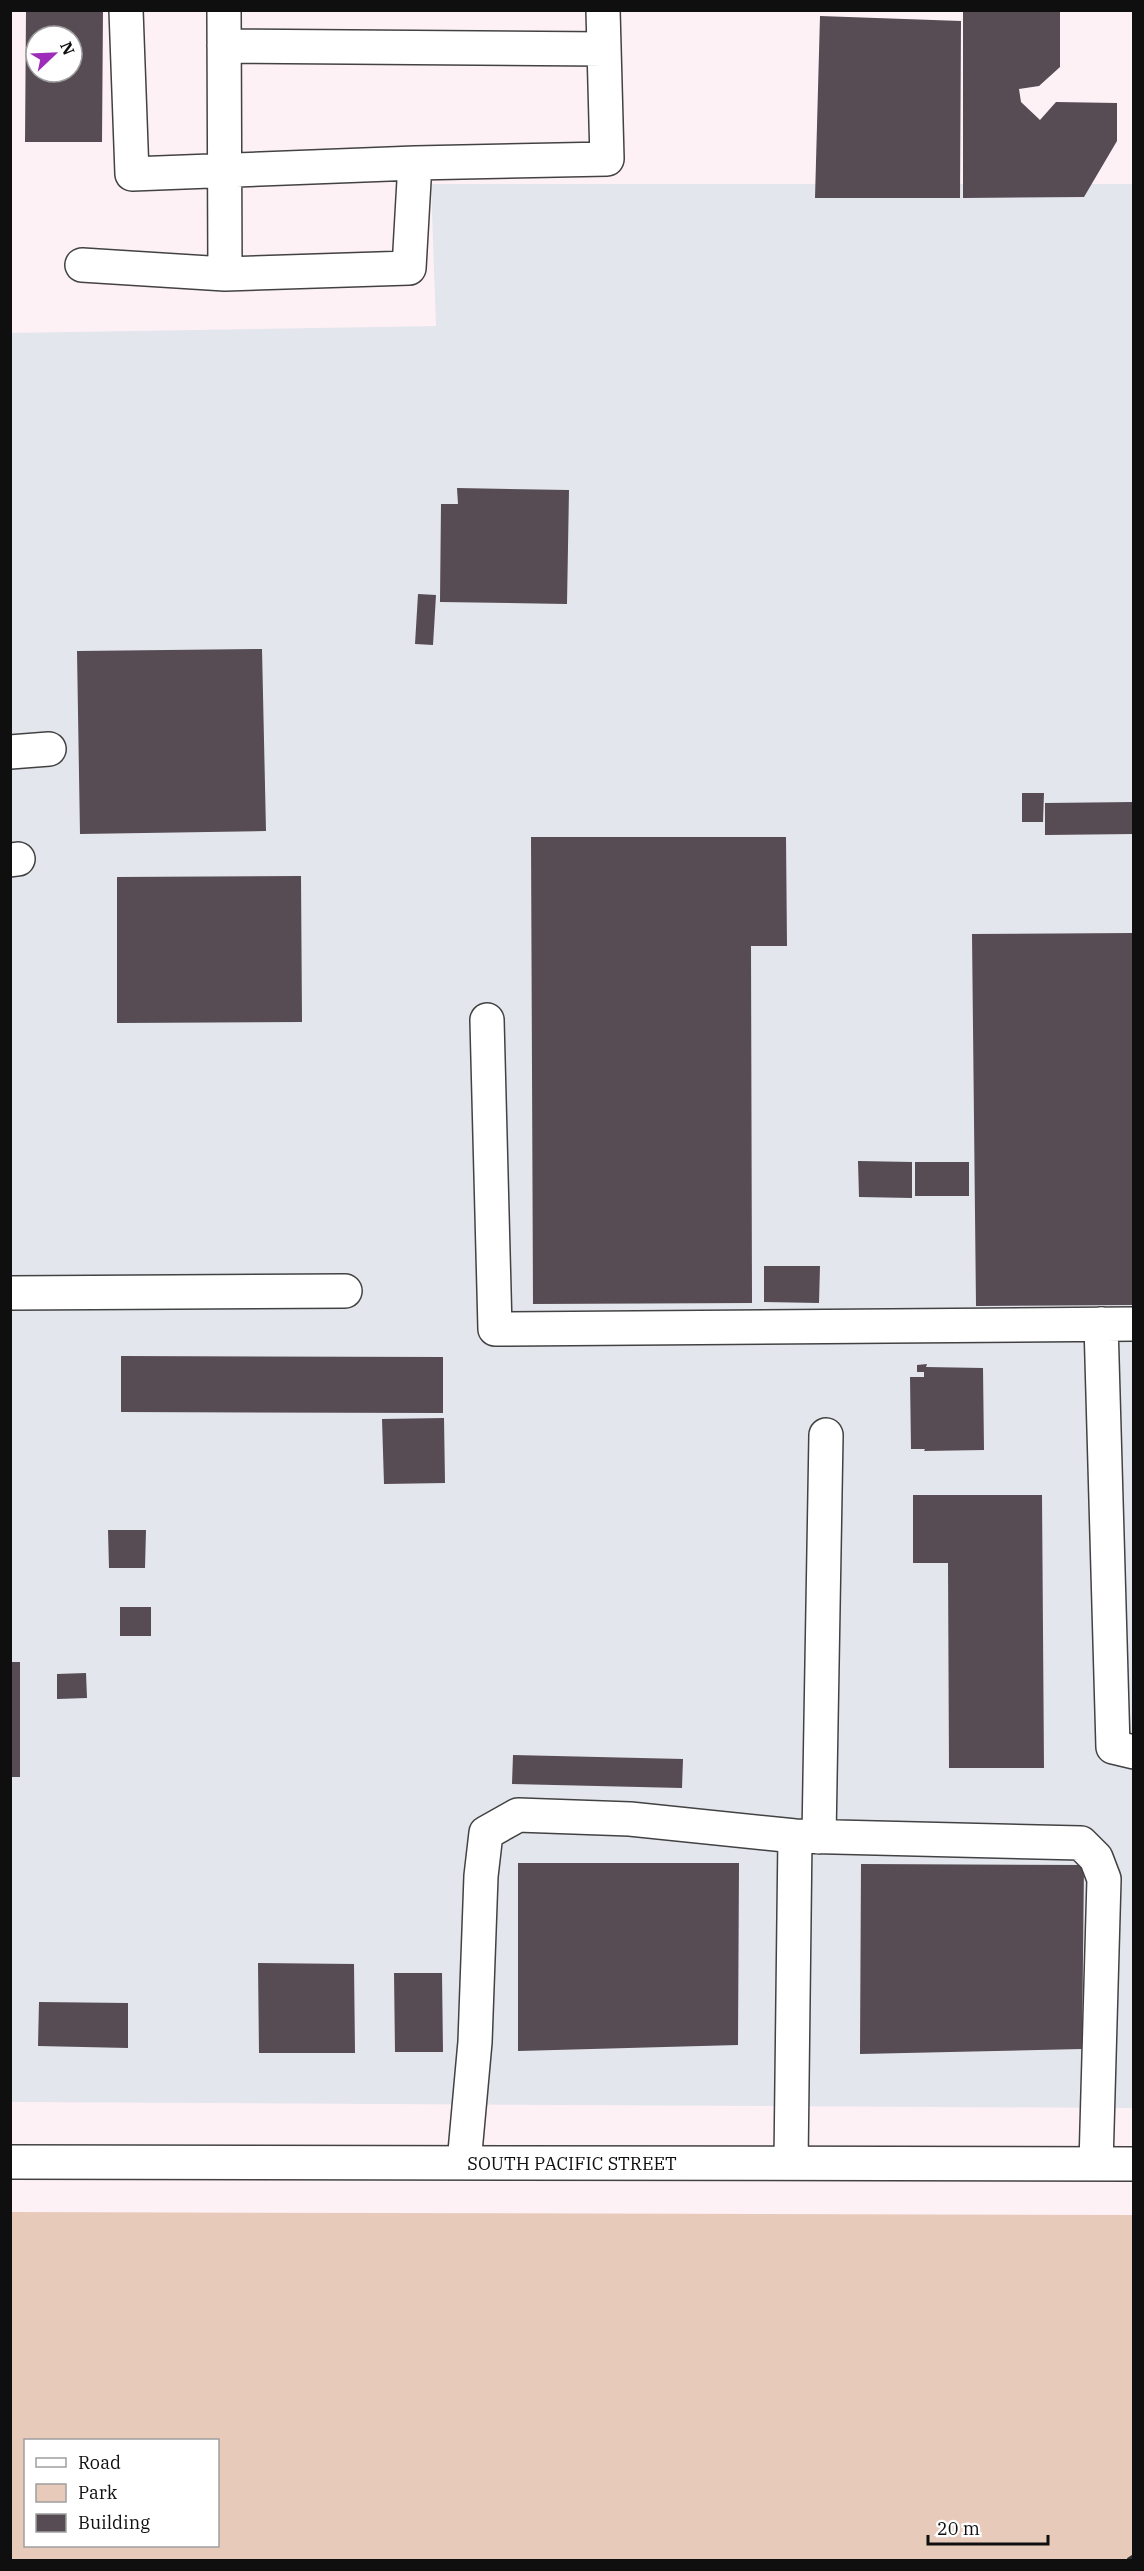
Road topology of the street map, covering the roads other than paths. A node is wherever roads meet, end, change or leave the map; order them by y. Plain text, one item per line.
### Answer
1 (126, 10) edge
2 (224, 10) edge
3 (603, 10) edge
4 (224, 46) junction
5 (603, 49) junction
6 (414, 163) junction
7 (225, 171) junction
8 (82, 265) dead end
9 (225, 274) junction
10 (49, 749) dead end
11 (10, 752) edge
12 (487, 1020) dead end
13 (345, 1291) dead end
14 (10, 1293) edge
15 (1101, 1324) junction
16 (1134, 1324) edge
17 (826, 1435) dead end
18 (1134, 1752) edge
19 (807, 1837) junction
20 (10, 2162) edge
21 (464, 2163) junction
22 (791, 2163) junction
23 (1096, 2163) junction
24 (1134, 2164) edge

1 - 7 street
2 - 4 street
3 - 5 street
4 - 5 street
4 - 7 street
5 - 6 street
6 - 7 street
6 - 9 street
7 - 9 street
8 - 9 street
10 - 11 street
12 - 15 street
13 - 14 street
15 - 16 street
15 - 18 street
17 - 19 street
19 - 21 street
19 - 22 street
19 - 23 street
20 - 21 street, SOUTH PACIFIC STREET
21 - 22 street, SOUTH PACIFIC STREET
22 - 23 street, SOUTH PACIFIC STREET
23 - 24 street, SOUTH PACIFIC STREET

